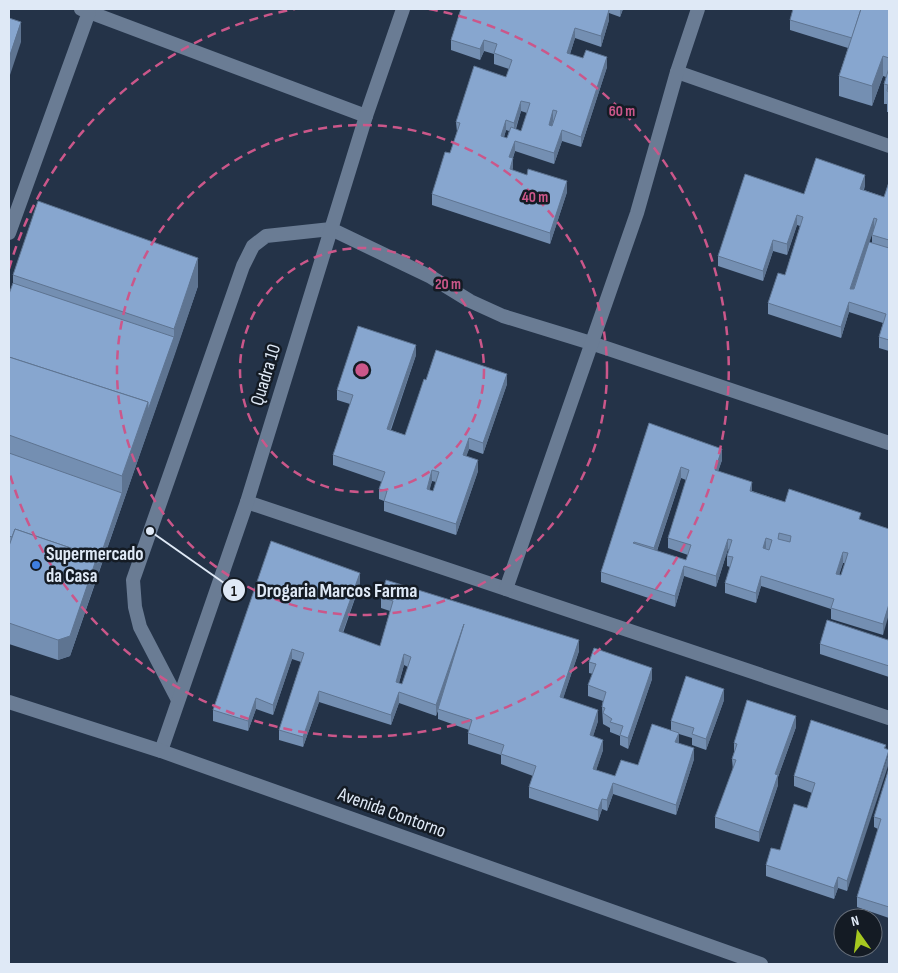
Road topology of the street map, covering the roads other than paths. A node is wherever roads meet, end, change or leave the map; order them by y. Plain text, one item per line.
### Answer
1 (403, 9) edge
2 (698, 9) edge
3 (85, 10) edge
4 (677, 72) junction
5 (366, 116) junction
6 (889, 146) edge
7 (331, 229) junction
8 (9, 233) edge
9 (591, 343) junction
10 (889, 443) edge
11 (247, 502) junction
12 (506, 589) junction
13 (178, 700) junction
14 (9, 702) edge
15 (889, 718) edge
16 (161, 751) junction
17 (761, 964) edge

1 - 5 street, Quadra 10
2 - 4 street
3 - 5 street
3 - 8 street
4 - 6 street
4 - 9 street
5 - 7 street, Quadra 10
7 - 9 street
7 - 11 street, Quadra 10
7 - 13 street
9 - 10 street
9 - 12 street
11 - 12 street
11 - 13 street, Quadra 10
12 - 15 street
13 - 16 street, Quadra 10
14 - 16 street, Avenida Contorno
16 - 17 street, Avenida Contorno

